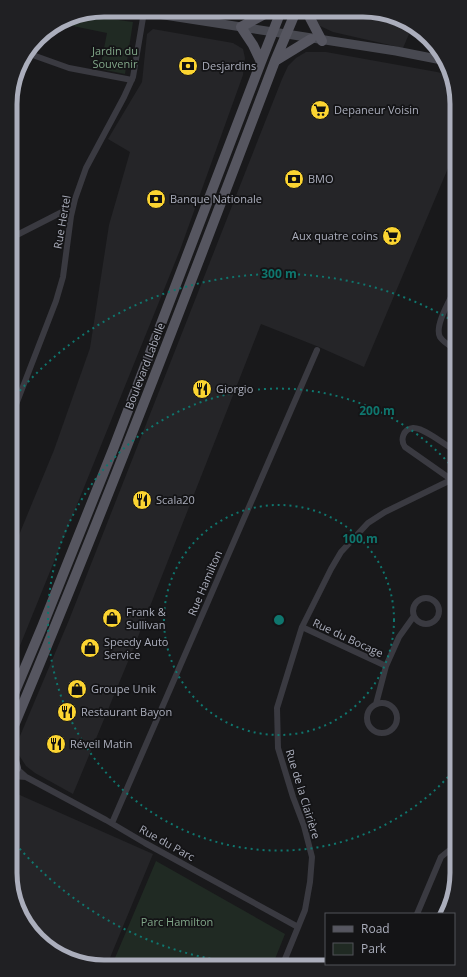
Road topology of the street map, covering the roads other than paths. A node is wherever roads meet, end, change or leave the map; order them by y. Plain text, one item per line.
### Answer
1 (143, 17) edge
2 (179, 17) edge
3 (258, 17) edge
4 (279, 17) edge
5 (294, 17) edge
6 (310, 17) edge
7 (241, 26) junction
8 (273, 32) junction
9 (286, 35) junction
10 (311, 39) junction
11 (322, 40) junction
12 (32, 55) edge
13 (437, 59) edge
14 (261, 62) junction
15 (275, 62) junction
16 (132, 80) junction
17 (72, 211) junction
18 (17, 235) edge
19 (450, 299) edge
20 (450, 346) edge
21 (316, 350) dead end
22 (17, 402) edge
23 (450, 449) edge
24 (450, 476) edge
25 (450, 481) edge
26 (414, 616) junction
27 (302, 627) junction
28 (386, 666) junction
29 (17, 685) edge
30 (17, 696) edge
31 (25, 699) junction
32 (376, 704) junction
33 (17, 708) edge
34 (17, 772) edge
35 (112, 823) junction
36 (450, 850) edge
37 (417, 913) edge
38 (298, 927) junction
39 (285, 960) edge

1 - 16 street, Rue Hertel
2 - 7 main road
3 - 7 main road
4 - 8 main road, Boulevard Labelle
5 - 9 main road, Boulevard Labelle
6 - 11 main road
7 - 8 main road
7 - 14 main road
8 - 9 main road
8 - 14 main road, Boulevard Labelle
9 - 10 main road
9 - 15 main road, Boulevard Labelle
10 - 11 main road
10 - 15 main road
11 - 13 main road
12 - 16 street
14 - 29 main road, Boulevard Labelle
15 - 31 main road, Boulevard Labelle
16 - 17 street, Rue Hertel
17 - 18 street
17 - 22 street, Rue Hertel
19 - 20 street
21 - 35 street, Rue Hamilton
23 - 24 street
25 - 27 street, Rue de la Clairière
26 - 26 street
26 - 28 street, Rue du Bocage
27 - 28 street, Rue du Bocage
27 - 38 street, Rue de la Clairière
28 - 32 street, Rue du Bocage
30 - 31 street
31 - 33 main road, Boulevard Labelle
32 - 32 street
34 - 35 street, Rue du Parc
35 - 38 street, Rue du Parc
36 - 37 street
38 - 39 street, Rue de la Clairière

